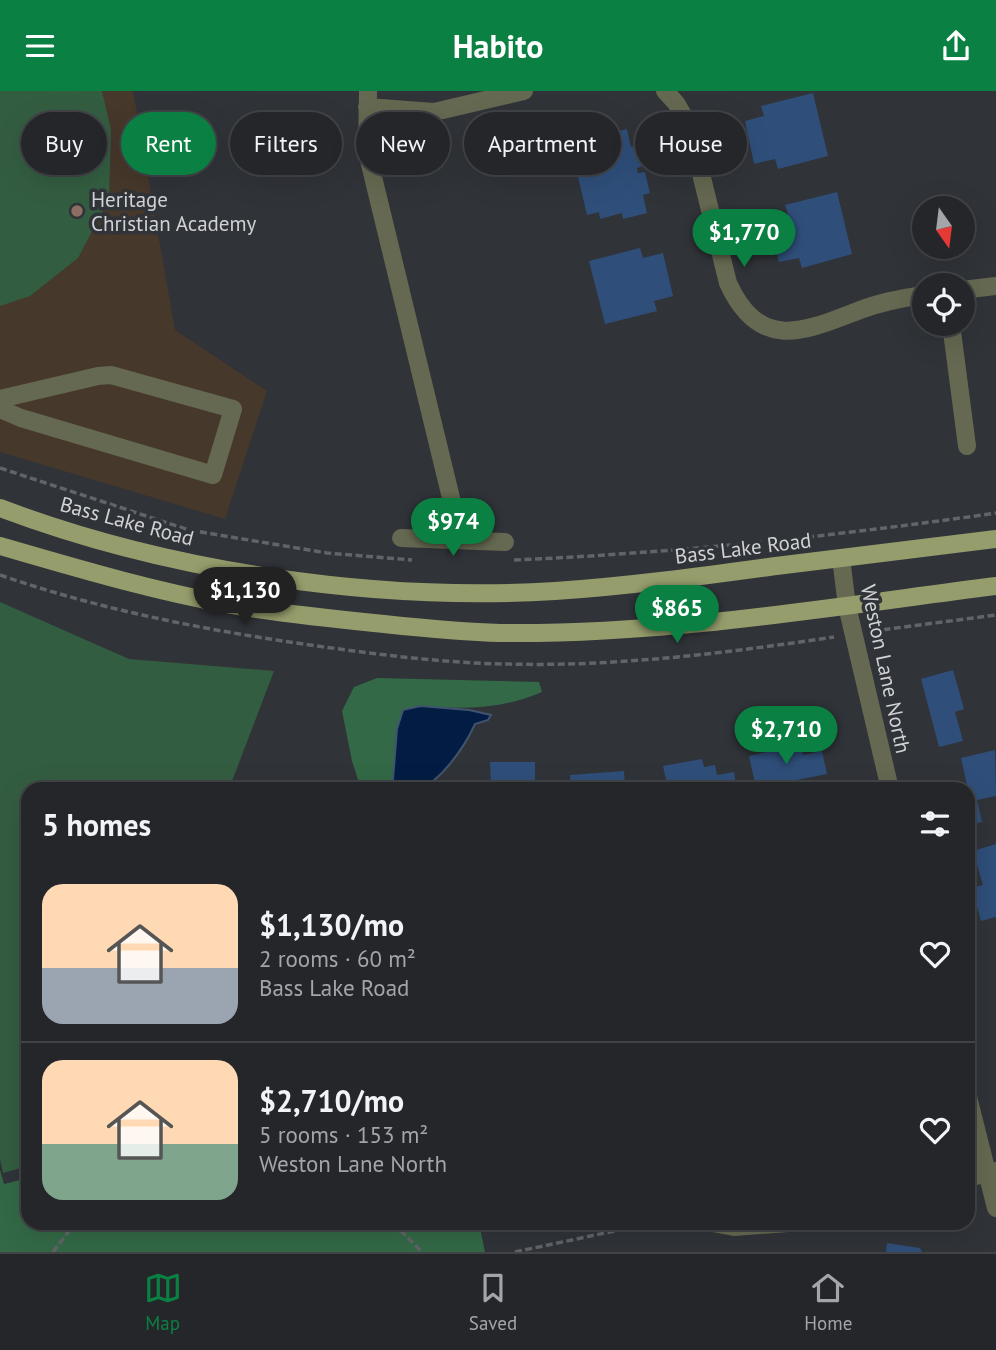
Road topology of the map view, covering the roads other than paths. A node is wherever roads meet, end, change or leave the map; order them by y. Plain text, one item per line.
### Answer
1 (524, 91) edge
2 (664, 91) edge
3 (368, 99) edge
4 (996, 286) edge
5 (975, 288) edge
6 (912, 297) edge
7 (953, 336) edge
8 (0, 399) edge
9 (0, 409) edge
10 (967, 446) dead end
11 (0, 508) edge
12 (401, 538) dead end
13 (461, 539) junction
14 (996, 539) edge
15 (505, 542) dead end
16 (0, 546) edge
17 (841, 558) junction
18 (996, 586) edge
19 (847, 606) junction
20 (888, 782) edge
21 (975, 1119) edge
22 (992, 1172) edge
23 (975, 1176) edge
24 (996, 1207) edge

1 - 3 street
2 - 6 street
3 - 13 street
4 - 5 street
7 - 10 street
8 - 9 street
11 - 17 main road, Bass Lake Road
12 - 13 street
13 - 15 street
14 - 17 main road, Bass Lake Road
16 - 19 main road
17 - 19 street, Weston Lane North
18 - 19 main road
19 - 20 street, Weston Lane North
21 - 22 street
22 - 23 street
22 - 24 street

